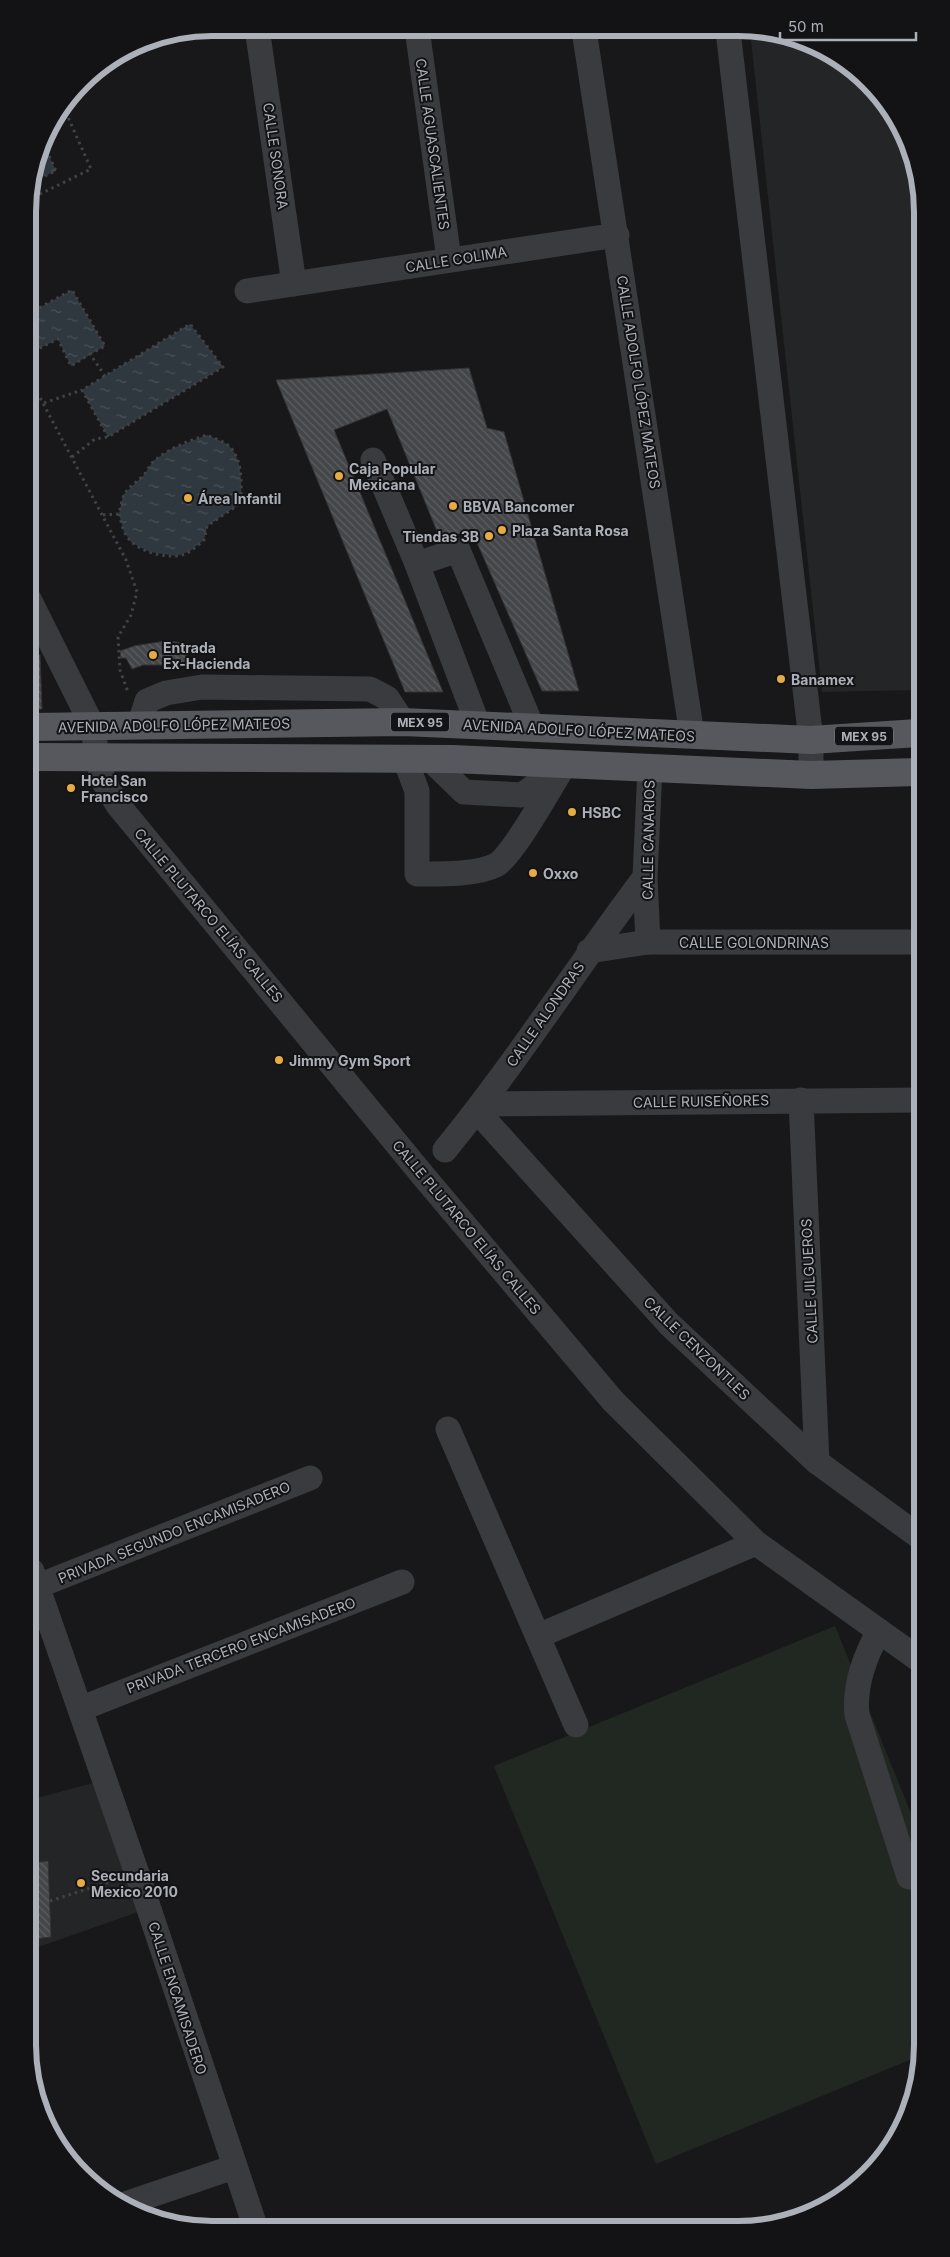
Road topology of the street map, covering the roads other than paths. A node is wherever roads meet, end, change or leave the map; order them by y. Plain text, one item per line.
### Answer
1 (585, 36) edge
2 (729, 36) edge
3 (258, 37) edge
4 (418, 37) edge
5 (617, 235) junction
6 (448, 259) junction
7 (294, 284) junction
8 (247, 291) dead end
9 (373, 460) dead end
10 (417, 564) junction
11 (37, 615) edge
12 (403, 722) junction
13 (452, 724) junction
14 (478, 725) junction
15 (139, 726) junction
16 (37, 727) edge
17 (93, 727) junction
18 (533, 729) junction
19 (914, 733) edge
20 (692, 735) junction
21 (811, 740) junction
22 (37, 758) edge
23 (97, 758) junction
24 (429, 759) junction
25 (565, 764) junction
26 (650, 768) junction
27 (914, 772) edge
28 (811, 774) junction
29 (645, 877) junction
30 (648, 942) junction
31 (914, 942) edge
32 (589, 951) junction
33 (801, 1100) junction
34 (914, 1100) edge
35 (479, 1107) junction
36 (445, 1150) dead end
37 (448, 1429) dead end
38 (818, 1462) junction
39 (310, 1478) dead end
40 (913, 1533) edge
41 (756, 1543) junction
42 (36, 1579) edge
43 (402, 1582) dead end
44 (36, 1583) edge
45 (878, 1630) junction
46 (538, 1636) junction
47 (913, 1655) edge
48 (80, 1709) junction
49 (576, 1725) dead end
50 (909, 1877) dead end
51 (234, 2166) junction
52 (132, 2202) edge
53 (253, 2221) edge

1 - 5 street, CALLE ADOLFO LÓPEZ MATEOS
2 - 21 street
3 - 7 street, CALLE SONORA
4 - 6 street, CALLE AGUASCALIENTES
5 - 6 street, CALLE COLIMA
5 - 20 street, CALLE ADOLFO LÓPEZ MATEOS
6 - 7 street, CALLE COLIMA
7 - 8 street, CALLE COLIMA
9 - 10 street
10 - 14 street
10 - 18 street
11 - 17 street, CALLE PLUTARCO ELÍAS CALLES
12 - 13 main road, AVENIDA ADOLFO LÓPEZ MATEOS / MEX 95
12 - 15 main road, AVENIDA ADOLFO LÓPEZ MATEOS / MEX 95
12 - 15 street
13 - 14 main road, AVENIDA ADOLFO LÓPEZ MATEOS / MEX 95
13 - 24 main road
14 - 18 main road, AVENIDA ADOLFO LÓPEZ MATEOS / MEX 95
15 - 17 main road, AVENIDA ADOLFO LÓPEZ MATEOS / MEX 95
16 - 17 main road, AVENIDA ADOLFO LÓPEZ MATEOS / MEX 95
17 - 23 street, CALLE PLUTARCO ELÍAS CALLES
18 - 20 main road, AVENIDA ADOLFO LÓPEZ MATEOS / MEX 95
19 - 21 main road, AVENIDA ADOLFO LÓPEZ MATEOS / MEX 95
20 - 21 main road, AVENIDA ADOLFO LÓPEZ MATEOS / MEX 95
21 - 28 street
22 - 23 main road
23 - 24 main road
23 - 41 street, CALLE PLUTARCO ELÍAS CALLES
24 - 25 main road
24 - 25 street
25 - 26 main road
26 - 28 main road
26 - 29 street, CALLE CANARIOS
27 - 28 main road
29 - 30 street, CALLE CANARIOS
29 - 32 street, CALLE ALONDRAS
30 - 31 street, CALLE GOLONDRINAS
30 - 32 street, CALLE GOLONDRINAS
32 - 35 street, CALLE ALONDRAS
33 - 34 street, CALLE RUISEÑORES
33 - 35 street, CALLE RUISEÑORES
33 - 38 street, CALLE JILGUEROS
35 - 36 street, CALLE ALONDRAS
35 - 38 street, CALLE CENZONTLES
37 - 46 street
38 - 40 street, CALLE CENZONTLES
39 - 42 street, PRIVADA SEGUNDO ENCAMISADERO
41 - 45 street, CALLE PLUTARCO ELÍAS CALLES
41 - 46 street
43 - 48 street, PRIVADA TERCERO ENCAMISADERO
44 - 48 street, CALLE ENCAMISADERO
45 - 47 street, CALLE PLUTARCO ELÍAS CALLES
45 - 50 street
46 - 49 street
48 - 51 street, CALLE ENCAMISADERO
51 - 52 street
51 - 53 street, CALLE ENCAMISADERO

